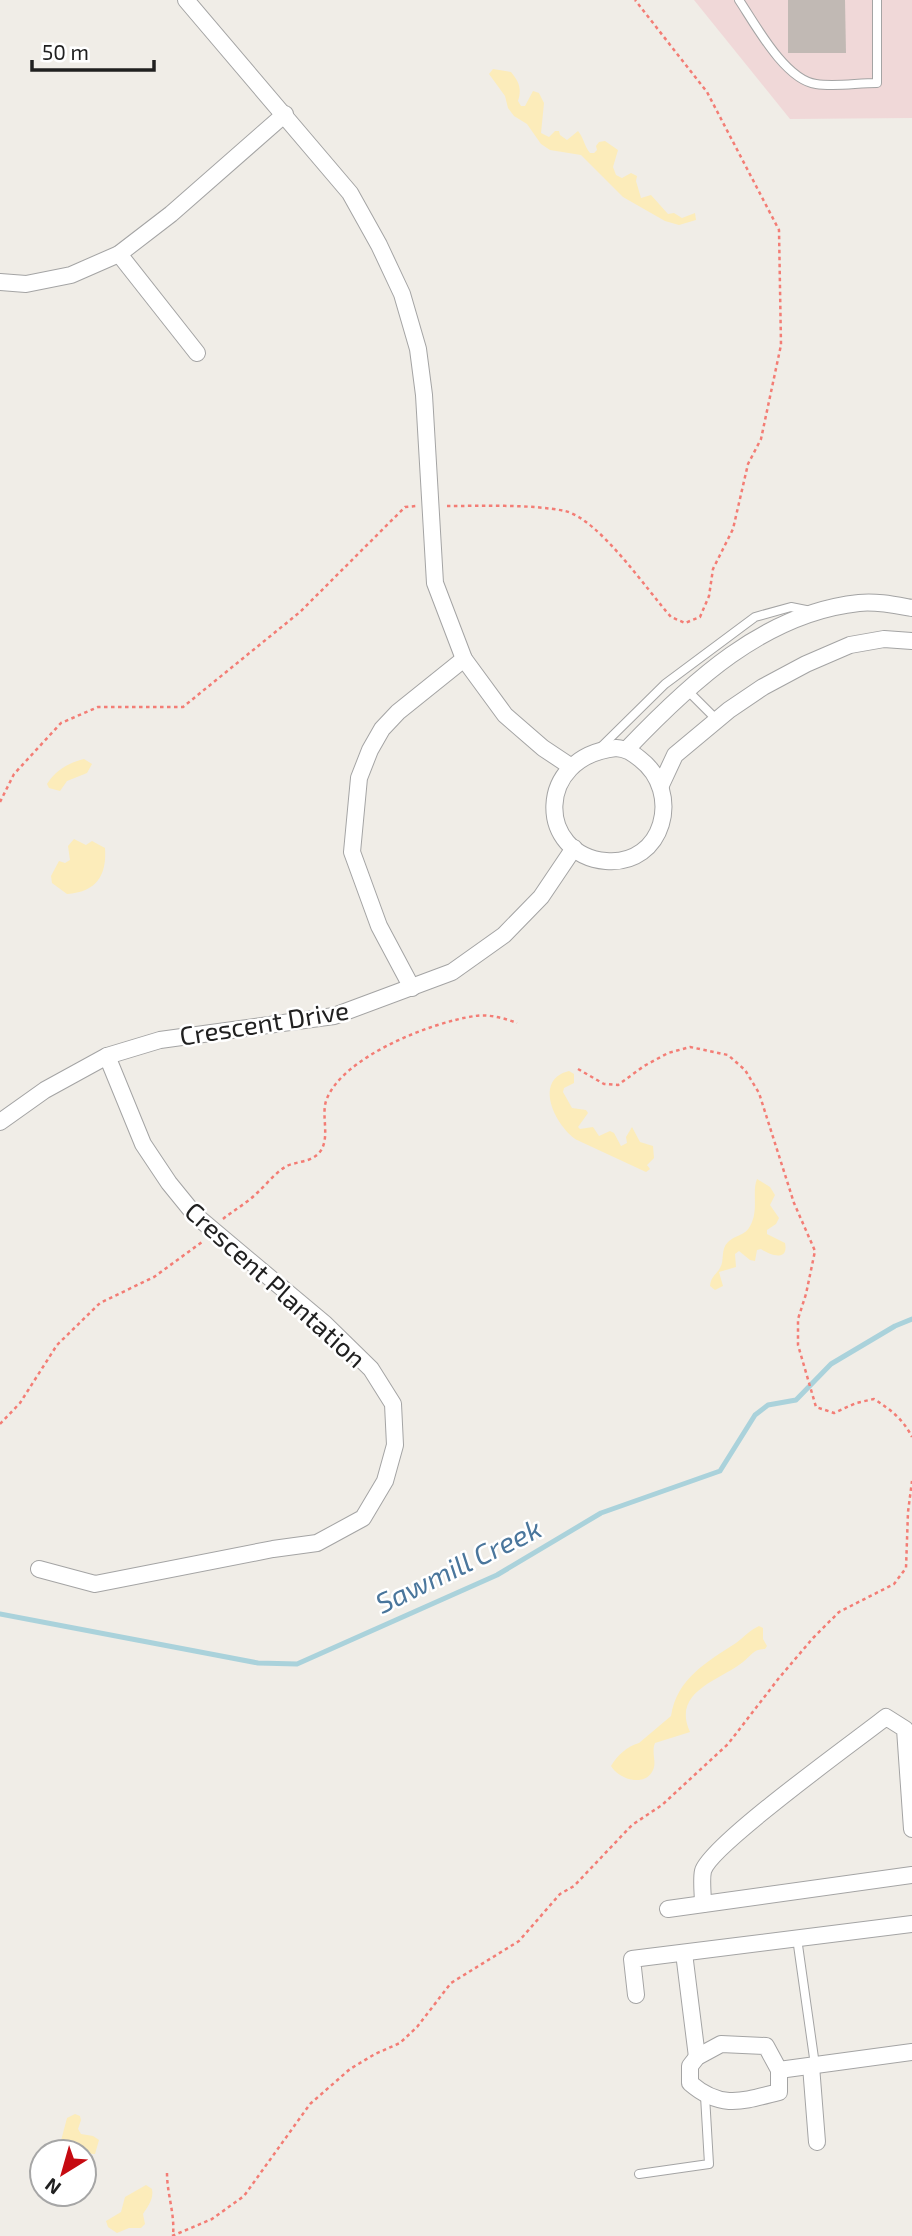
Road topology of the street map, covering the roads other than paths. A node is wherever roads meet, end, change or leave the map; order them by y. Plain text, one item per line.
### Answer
1 (186, 0) edge
2 (739, 0) edge
3 (877, 0) edge
4 (285, 114) junction
5 (119, 254) junction
6 (0, 282) edge
7 (197, 353) dead end
8 (912, 608) edge
9 (817, 612) junction
10 (912, 641) edge
11 (464, 659) junction
12 (687, 690) junction
13 (717, 720) junction
14 (627, 749) junction
15 (598, 750) junction
16 (570, 766) junction
17 (661, 785) junction
18 (574, 848) junction
19 (412, 988) junction
20 (107, 1056) junction
21 (0, 1122) edge
22 (40, 1569) dead end
23 (912, 1829) edge
24 (912, 1875) edge
25 (703, 1904) junction
26 (668, 1909) dead end
27 (912, 1924) edge
28 (797, 1938) junction
29 (684, 1953) junction
30 (636, 1995) dead end
31 (912, 2052) edge
32 (696, 2057) junction
33 (813, 2065) junction
34 (779, 2070) junction
35 (705, 2096) junction
36 (817, 2142) dead end
37 (639, 2174) dead end

1 - 4 street
2 - 3 lane
4 - 5 street
4 - 11 street
5 - 6 street
5 - 7 street
8 - 9 street
9 - 12 street
9 - 15 lane
10 - 13 street
11 - 16 street
11 - 19 street
12 - 13 lane
12 - 14 street
13 - 17 street
14 - 15 street
14 - 17 street
15 - 16 street
16 - 18 street
17 - 18 street
18 - 19 street, Crescent Drive
19 - 20 street, Crescent Drive
20 - 21 street, Crescent Drive
20 - 22 street, Crescent Plantation
23 - 25 street
24 - 25 street
25 - 26 street
27 - 28 street
28 - 29 street
28 - 33 lane
29 - 30 street
29 - 32 street
31 - 33 street
32 - 34 street
32 - 35 street
33 - 34 street
33 - 36 street
34 - 35 street
35 - 37 lane

